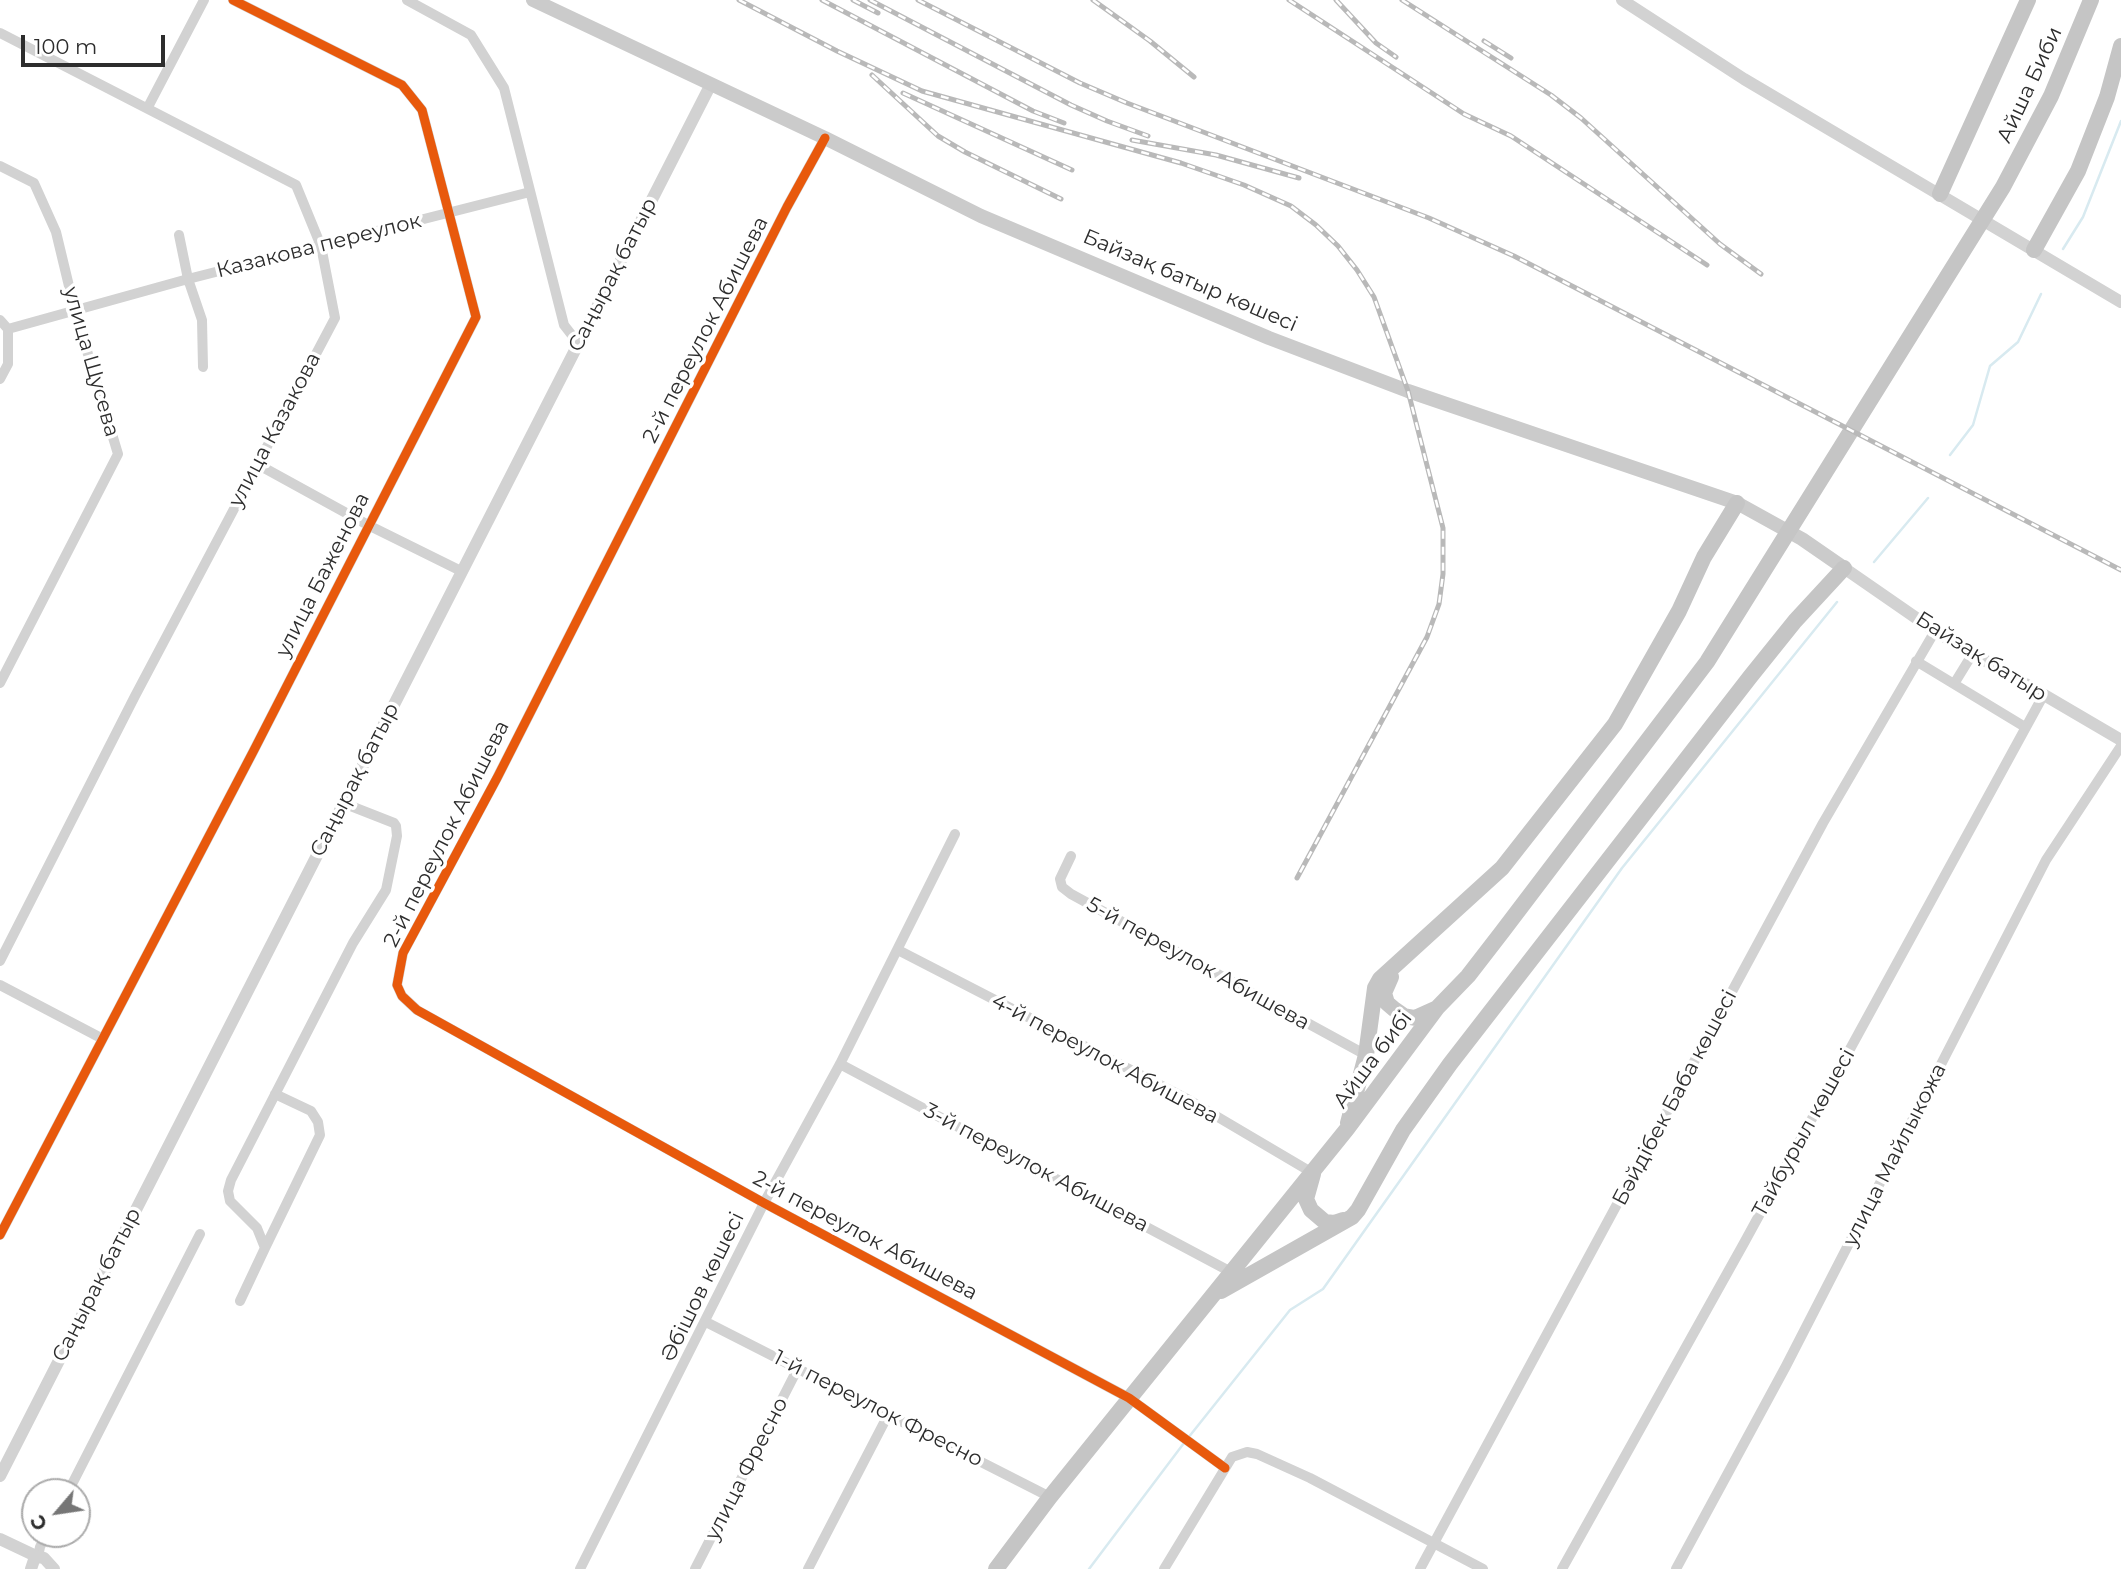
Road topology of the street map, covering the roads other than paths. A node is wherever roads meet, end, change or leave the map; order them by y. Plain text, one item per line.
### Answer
1 (204, 0) edge
2 (233, 0) edge
3 (407, 0) edge
4 (533, 0) edge
5 (1622, 0) edge
6 (2028, 0) edge
7 (2091, 0) edge
8 (0, 33) edge
9 (2121, 46) edge
10 (711, 84) junction
11 (148, 107) junction
12 (825, 138) junction
13 (0, 166) edge
14 (530, 192) junction
15 (1940, 194) junction
16 (449, 214) junction
17 (179, 235) dead end
18 (321, 246) junction
19 (2034, 250) junction
20 (188, 279) junction
21 (2121, 302) edge
22 (75, 311) junction
23 (0, 320) edge
24 (8, 329) junction
25 (578, 343) junction
26 (204, 367) dead end
27 (0, 379) edge
28 (257, 464) junction
29 (1737, 503) junction
30 (368, 525) junction
31 (1768, 565) joint
32 (1844, 568) junction
33 (461, 571) junction
34 (1935, 631) junction
35 (1973, 653) junction
36 (1916, 661) junction
37 (0, 683) edge
38 (1954, 684) junction
39 (2043, 695) junction
40 (2025, 727) junction
41 (2121, 740) edge
42 (2121, 747) edge
43 (343, 803) junction
44 (955, 834) dead end
45 (1071, 856) dead end
46 (898, 950) junction
47 (1404, 959) junction
48 (0, 961) edge
49 (0, 985) edge
50 (1437, 1008) junction
51 (101, 1038) junction
52 (1366, 1055) junction
53 (841, 1065) junction
54 (275, 1094) junction
55 (1347, 1129) junction
56 (1315, 1168) junction
57 (764, 1203) junction
58 (1352, 1217) junction
59 (200, 1234) dead end
60 (0, 1235) edge
61 (265, 1248) junction
62 (1231, 1272) junction
63 (1213, 1295) junction
64 (240, 1301) dead end
65 (706, 1321) junction
66 (798, 1368) junction
67 (1129, 1398) junction
68 (888, 1415) junction
69 (1224, 1468) junction
70 (0, 1476) edge
71 (75, 1478) edge
72 (1050, 1497) junction
73 (6, 1542) edge
74 (1435, 1543) junction
75 (40, 1548) edge
76 (38, 1557) junction
77 (29, 1569) edge
78 (54, 1569) edge
79 (580, 1569) edge
80 (695, 1569) edge
81 (808, 1569) edge
82 (996, 1569) edge
83 (1164, 1569) edge
84 (1420, 1569) edge
85 (1483, 1569) edge
86 (1562, 1569) edge
87 (1676, 1569) edge

1 - 11 street
2 - 16 street, улица Баженова
3 - 14 street
4 - 10 main road, Байзақ батыр көшесі
5 - 15 street
6 - 15 main road
7 - 31 main road, Айша Биби
8 - 11 street, улица Казакова
9 - 19 main road
10 - 12 main road, Байзақ батыр көшесі
10 - 25 street, Саңырақ батыр
11 - 18 street, улица Казакова
12 - 29 main road, Байзақ батыр көшесі
12 - 57 street, 2-й переулок Абишева
13 - 22 street, улица Щусева
14 - 16 street, Казакова переулок
14 - 25 street
15 - 19 street
16 - 18 street, Казакова переулок
16 - 30 street, улица Баженова
17 - 20 street, Казакова переулок
18 - 20 street, Казакова переулок
18 - 28 street, улица Казакова
19 - 21 street
20 - 22 street, Казакова переулок
20 - 26 street, Казакова переулок
22 - 24 street, Казакова переулок
22 - 37 street, улица Щусева
23 - 24 street
24 - 27 street
25 - 33 street, Саңырақ батыр
28 - 30 street
28 - 48 street, улица Казакова
29 - 32 main road, Байзақ батыр көшесі
29 - 47 main road
30 - 33 street
30 - 51 street, улица Баженова
31 - 50 main road, Айша бибі
32 - 34 street, Байзақ батыр
32 - 58 main road
33 - 43 street, Саңырақ батыр
34 - 35 street, Байзақ батыр
34 - 36 street, Бәйдібек Баба көшесі
35 - 38 street
35 - 39 street, Байзақ батыр
36 - 38 street
36 - 74 street, Бәйдібек Баба көшесі
38 - 40 street
39 - 40 street, Тайбурыл көшесі
39 - 41 street, Байзақ батыр
40 - 86 street, Тайбурыл көшесі
42 - 87 street, улица Майлыкожа
43 - 54 street
43 - 70 street, Саңырақ батыр
44 - 46 street, Әбішов көшесі
45 - 52 street, 5-й переулок Абишева
46 - 53 street, Әбішов көшесі
46 - 56 street, 4-й переулок Абишева
47 - 50 main road
47 - 52 main road
49 - 51 street
50 - 55 main road, Айша бибі
51 - 60 street, улица Баженова
52 - 55 main road
53 - 57 street, Әбішов көшесі
53 - 62 street, 3-й переулок Абишева
54 - 61 street
54 - 61 street
55 - 56 main road, Айша бибі
56 - 58 main road
56 - 62 main road, Айша бибі
57 - 65 street, Әбішов көшесі
57 - 67 street, 2-й переулок Абишева
58 - 63 main road
59 - 71 street
61 - 64 street
62 - 63 main road, Айша бибі
63 - 67 main road, Айша бибі
65 - 66 street, 1-й переулок Фресно
65 - 79 street, Әбішов көшесі
66 - 68 street, 1-й переулок Фресно
66 - 80 street, улица Фресно
67 - 69 street, 2-й переулок Абишева
67 - 72 main road, Айша бибі
68 - 72 street, 1-й переулок Фресно
68 - 81 street
69 - 74 street
69 - 83 street
72 - 82 main road, Айша бибі
73 - 76 street
73 - 77 street
74 - 84 street, Бәйдібек Баба көшесі
74 - 85 street
75 - 76 street
76 - 77 street
76 - 78 street

